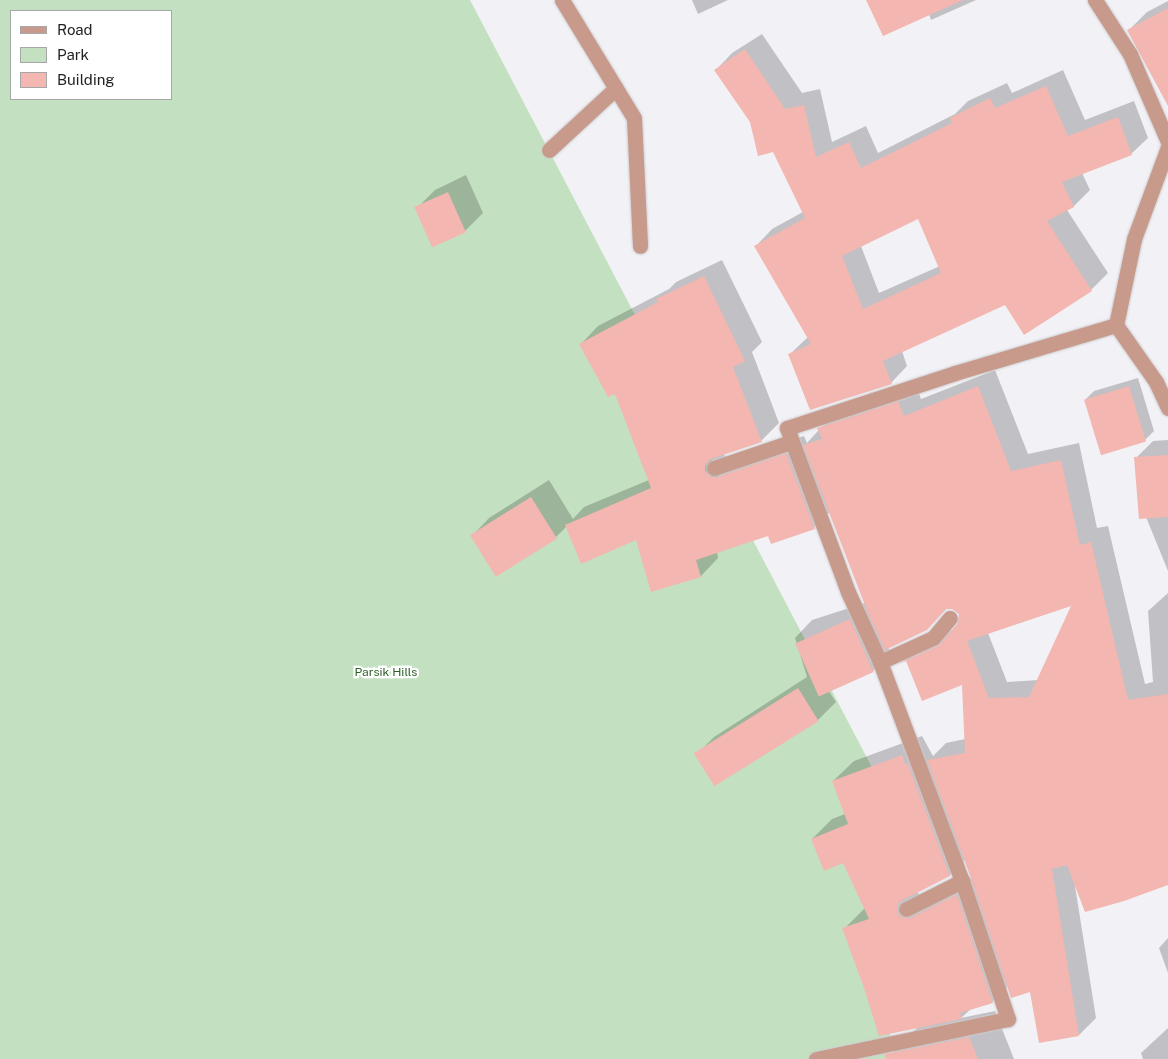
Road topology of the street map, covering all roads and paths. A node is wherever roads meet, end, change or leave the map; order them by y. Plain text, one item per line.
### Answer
1 (562, 0) edge
2 (1095, 0) edge
3 (616, 88) junction
4 (1168, 142) edge
5 (1168, 146) edge
6 (549, 150) dead end
7 (640, 246) dead end
8 (1116, 325) junction
9 (1168, 408) edge
10 (791, 442) junction
11 (714, 468) dead end
12 (950, 618) dead end
13 (880, 662) junction
14 (962, 881) junction
15 (906, 909) dead end
16 (816, 1059) edge

1 - 3 street
2 - 4 street
3 - 6 street
3 - 7 street
5 - 8 street
8 - 9 street
8 - 10 street
10 - 11 street
10 - 13 street
12 - 13 street
13 - 14 street
14 - 15 street
14 - 16 street

